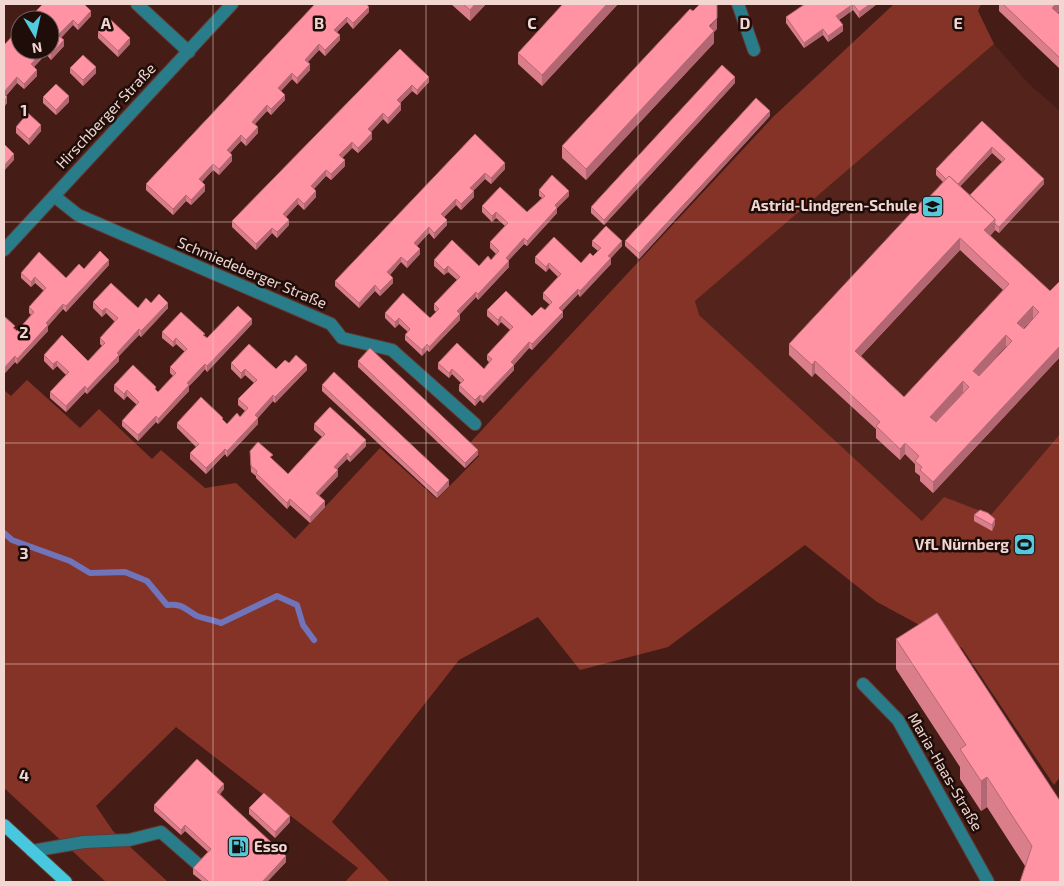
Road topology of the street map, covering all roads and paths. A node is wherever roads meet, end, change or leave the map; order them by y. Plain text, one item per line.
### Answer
1 (137, 4) edge
2 (232, 4) edge
3 (738, 4) edge
4 (754, 50) dead end
5 (189, 52) junction
6 (54, 196) junction
7 (4, 250) edge
8 (475, 424) dead end
9 (863, 684) dead end
10 (4, 825) edge
11 (32, 851) junction
12 (200, 866) edge
13 (66, 882) edge
14 (988, 882) edge

1 - 5 street
2 - 5 street, Hirschberger Straße
3 - 4 street
5 - 6 street, Hirschberger Straße
6 - 7 street, Hirschberger Straße
6 - 8 street, Schmiedeberger Straße
9 - 14 street, Maria-Haas-Straße
10 - 11 main road
11 - 12 street
11 - 13 main road

